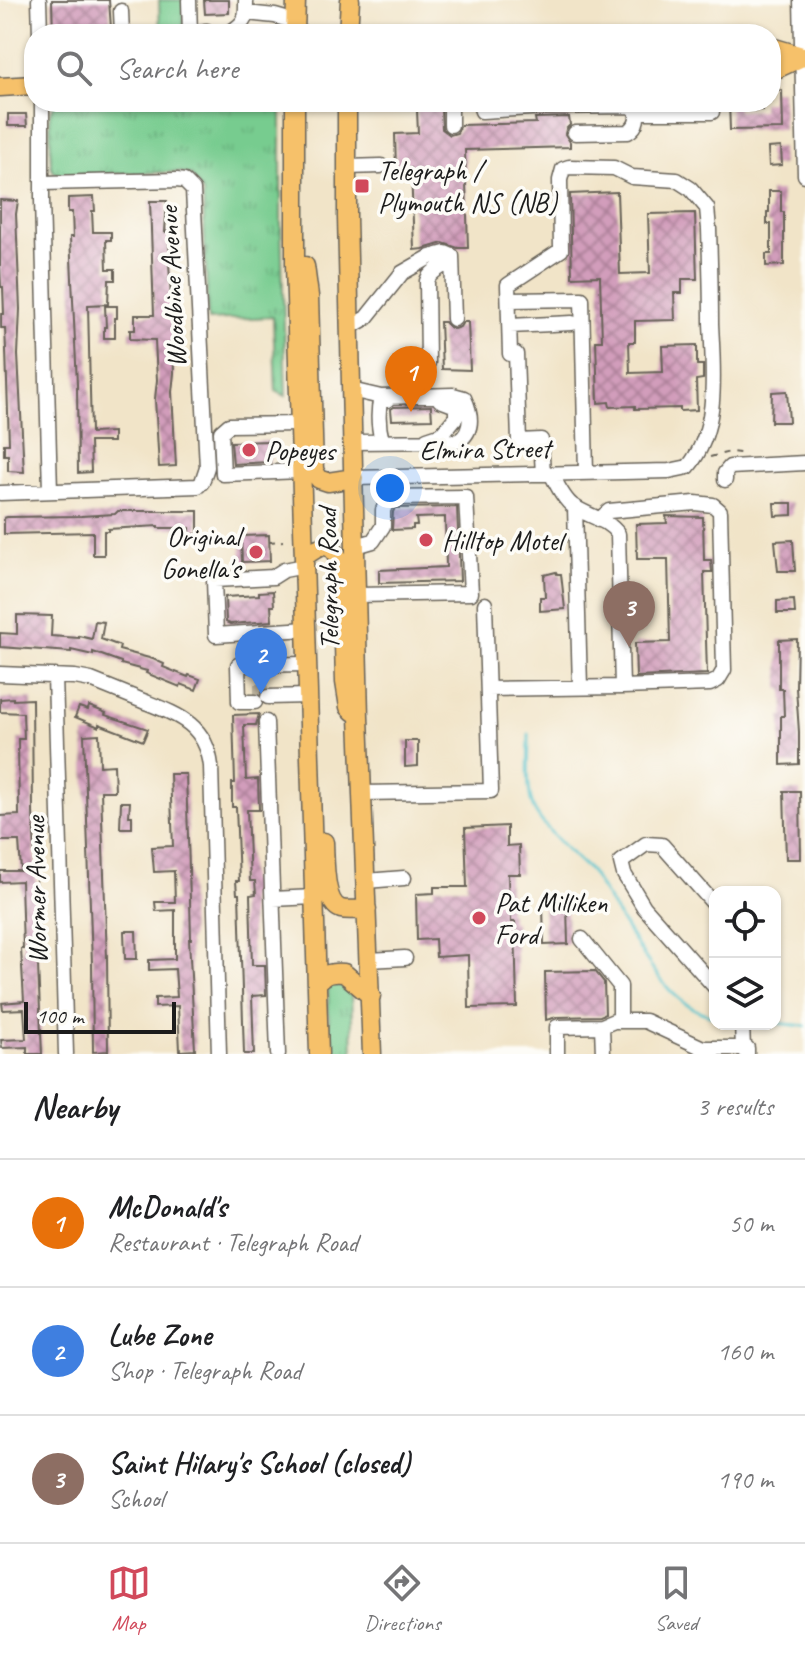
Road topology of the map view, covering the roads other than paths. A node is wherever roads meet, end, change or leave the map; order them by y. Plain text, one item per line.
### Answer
1 (39, 0) edge
2 (189, 0) edge
3 (270, 0) edge
4 (296, 0) edge
5 (350, 0) edge
6 (801, 0) edge
7 (121, 11) dead end
8 (270, 16) junction
9 (241, 20) edge
10 (40, 24) edge
11 (122, 24) edge
12 (190, 24) edge
13 (287, 24) edge
14 (295, 24) edge
15 (349, 24) edge
16 (781, 50) edge
17 (803, 57) edge
18 (781, 67) edge
19 (24, 86) edge
20 (0, 87) edge
21 (42, 112) edge
22 (295, 112) edge
23 (347, 112) edge
24 (451, 112) edge
25 (636, 112) joint
26 (712, 112) dead end
27 (451, 125) dead end
28 (575, 133) dead end
29 (804, 136) edge
30 (381, 166) dead end
31 (347, 167) junction
32 (805, 175) edge
33 (42, 183) junction
34 (296, 204) junction
35 (452, 261) junction
36 (509, 300) junction
37 (454, 319) dead end
38 (572, 323) dead end
39 (510, 326) junction
40 (350, 327) junction
41 (428, 363) dead end
42 (351, 390) junction
43 (381, 397) junction
44 (300, 424) junction
45 (382, 441) junction
46 (419, 441) junction
47 (352, 442) junction
48 (805, 463) edge
49 (309, 472) junction
50 (586, 473) junction
51 (547, 474) junction
52 (354, 478) junction
53 (387, 478) junction
54 (725, 480) dead end
55 (50, 491) junction
56 (0, 493) edge
57 (389, 498) junction
58 (575, 507) junction
59 (599, 520) junction
60 (356, 546) junction
61 (304, 561) junction
62 (357, 595) junction
63 (485, 604) dead end
64 (307, 629) junction
65 (307, 664) junction
66 (0, 674) edge
67 (55, 676) junction
68 (580, 687) junction
69 (622, 687) junction
70 (488, 689) junction
71 (308, 696) junction
72 (359, 717) junction
73 (266, 722) dead end
74 (310, 766) junction
75 (362, 793) junction
76 (404, 878) dead end
77 (366, 881) junction
78 (314, 897) junction
79 (709, 898) edge
80 (273, 899) junction
81 (367, 909) junction
82 (582, 939) dead end
83 (405, 958) dead end
84 (369, 960) junction
85 (709, 980) edge
86 (317, 983) junction
87 (371, 996) junction
88 (620, 1021) junction
89 (602, 1026) junction
90 (743, 1030) edge
91 (745, 1051) edge
92 (66, 1054) edge
93 (219, 1054) edge
94 (278, 1054) edge
95 (319, 1054) edge
96 (372, 1054) edge
97 (557, 1054) edge
98 (603, 1054) edge

1 - 10 street
2 - 12 street
3 - 8 street
4 - 14 main road
5 - 15 main road
6 - 17 street
7 - 11 street
8 - 9 street
8 - 13 street
16 - 17 main road
17 - 18 main road
17 - 29 street
19 - 20 main road
21 - 33 street
22 - 34 main road, Telegraph Road
23 - 31 main road, Telegraph Road
24 - 27 street
25 - 26 street
25 - 28 street
29 - 32 street
30 - 31 street
31 - 40 main road, Telegraph Road
33 - 55 street
33 - 55 street, Woodbine Avenue
34 - 44 main road, Telegraph Road
34 - 49 main road
35 - 37 street
35 - 40 street
35 - 41 street
36 - 39 street
36 - 50 street
36 - 50 street, Elmira Street
38 - 39 street
39 - 51 street
40 - 42 main road, Telegraph Road
42 - 43 street
42 - 47 main road, Telegraph Road
43 - 45 street
43 - 46 street
43 - 46 street
44 - 49 main road, Telegraph Road
44 - 49 street
45 - 46 street
45 - 47 street
47 - 52 main road, Telegraph Road
48 - 54 street
49 - 52 main road
49 - 61 main road, Telegraph Road
50 - 51 street, Elmira Street
51 - 53 street, Elmira Street
51 - 58 street
52 - 53 street, Elmira Street
52 - 60 main road, Telegraph Road
53 - 57 street
55 - 56 street
57 - 60 street
57 - 62 street
58 - 59 street
58 - 68 street
59 - 69 street
59 - 69 street
60 - 62 main road, Telegraph Road
61 - 64 main road, Telegraph Road
61 - 64 street
61 - 72 main road
62 - 72 main road, Telegraph Road
63 - 70 street
64 - 65 main road, Telegraph Road
65 - 71 main road, Telegraph Road
65 - 71 street
66 - 67 street
67 - 92 street, Wormer Avenue
67 - 93 street
68 - 69 street
68 - 70 street
70 - 75 street
71 - 74 main road, Telegraph Road
72 - 75 main road, Telegraph Road
73 - 80 street
74 - 78 main road, Telegraph Road
74 - 81 main road
75 - 77 main road, Telegraph Road
76 - 77 street
77 - 81 main road, Telegraph Road
78 - 80 street
78 - 86 main road, Telegraph Road
79 - 85 street
80 - 94 street
81 - 84 main road, Telegraph Road
82 - 88 street
83 - 84 street
84 - 87 main road, Telegraph Road
86 - 87 main road
86 - 95 main road, Telegraph Road
87 - 96 main road, Telegraph Road
88 - 89 street
88 - 91 street
89 - 97 street
89 - 98 street
90 - 91 street

